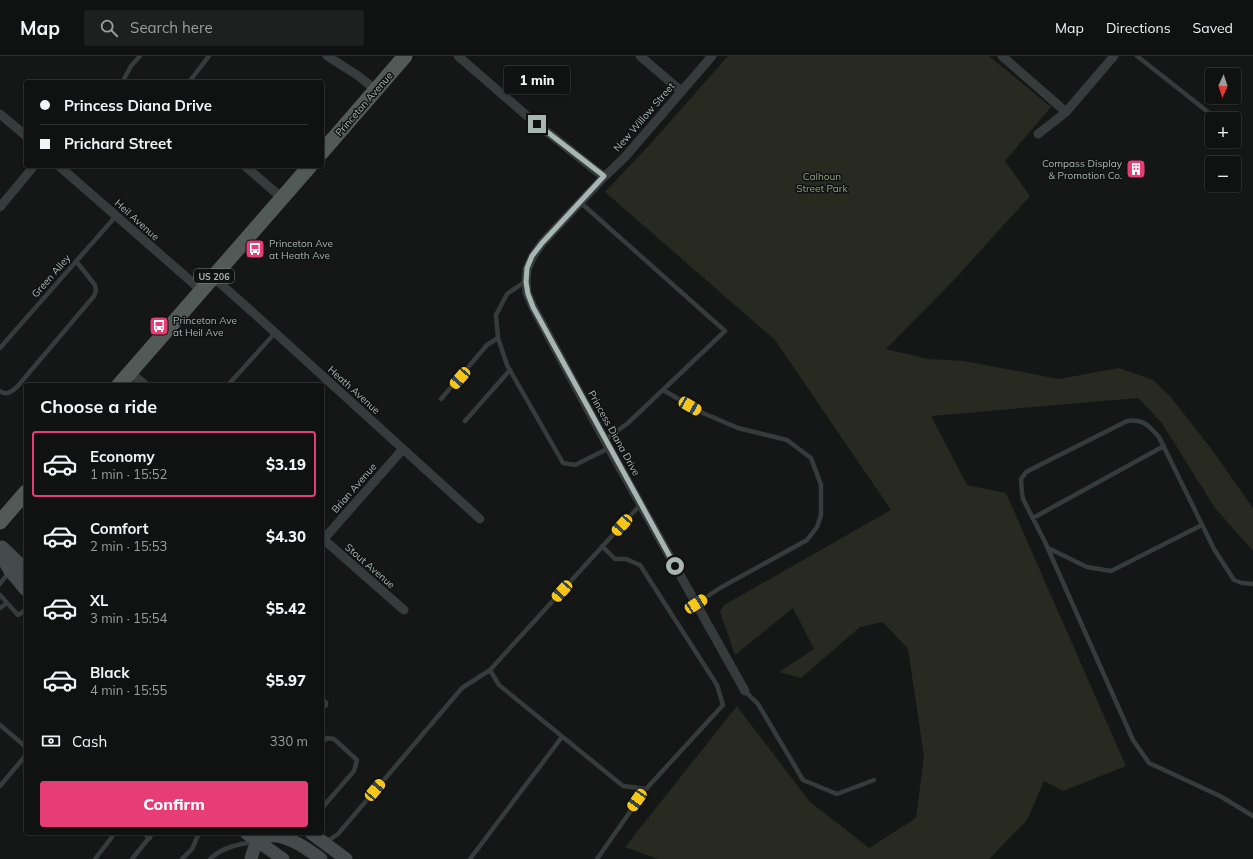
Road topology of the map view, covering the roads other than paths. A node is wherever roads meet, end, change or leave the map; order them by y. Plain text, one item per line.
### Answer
1 (140, 56) edge
2 (209, 56) edge
3 (327, 56) edge
4 (405, 56) edge
5 (458, 56) edge
6 (640, 56) edge
7 (712, 56) edge
8 (1002, 56) edge
9 (1114, 56) edge
10 (1137, 56) edge
11 (124, 79) dead end
12 (191, 80) edge
13 (376, 90) junction
14 (681, 92) junction
15 (1066, 112) junction
16 (1208, 112) edge
17 (0, 114) edge
18 (24, 134) edge
19 (1038, 134) dead end
20 (324, 150) edge
21 (32, 168) edge
22 (62, 168) edge
23 (247, 168) edge
24 (308, 168) edge
25 (604, 176) junction
26 (590, 191) joint
27 (282, 198) junction
28 (580, 202) junction
29 (0, 207) edge
30 (116, 216) junction
31 (76, 261) junction
32 (213, 277) junction
33 (526, 282) junction
34 (201, 290) junction
35 (275, 332) junction
36 (498, 338) junction
37 (0, 348) edge
38 (510, 370) junction
39 (130, 372) junction
40 (120, 383) edge
41 (143, 383) edge
42 (230, 383) edge
43 (663, 390) junction
44 (0, 391) edge
45 (441, 399) dead end
46 (465, 420) dead end
47 (607, 444) junction
48 (1164, 446) junction
49 (403, 449) junction
50 (24, 494) edge
51 (641, 504) junction
52 (1033, 518) junction
53 (480, 519) dead end
54 (0, 522) edge
55 (1202, 525) junction
56 (324, 538) edge
57 (324, 542) edge
58 (0, 545) edge
59 (602, 546) junction
60 (1048, 548) junction
61 (0, 553) edge
62 (24, 568) edge
63 (5, 570) edge
64 (0, 584) edge
65 (1253, 584) edge
66 (24, 588) edge
67 (0, 594) edge
68 (7, 602) junction
69 (696, 604) junction
70 (0, 608) edge
71 (404, 610) dead end
72 (24, 611) edge
73 (490, 670) junction
74 (745, 691) joint
75 (0, 725) edge
76 (562, 737) junction
77 (324, 740) edge
78 (24, 745) edge
79 (24, 757) edge
80 (874, 780) dead end
81 (0, 786) edge
82 (646, 789) junction
83 (324, 806) edge
84 (1253, 816) edge
85 (113, 835) edge
86 (146, 835) edge
87 (152, 835) edge
88 (199, 835) edge
89 (249, 835) edge
90 (314, 835) edge
91 (150, 838) junction
92 (259, 842) junction
93 (325, 843) junction
94 (215, 854) junction
95 (95, 859) edge
96 (132, 859) edge
97 (182, 859) edge
98 (205, 859) edge
99 (210, 859) edge
100 (251, 859) edge
101 (283, 859) edge
102 (321, 859) edge
103 (346, 859) edge
104 (470, 859) edge
105 (597, 859) edge

1 - 11 lane
2 - 12 lane
3 - 13 street
4 - 13 main road, Princeton Avenue
5 - 25 street
6 - 14 street
7 - 14 street, New Willow Street
8 - 15 street
9 - 15 street
10 - 16 lane
13 - 20 main road, Princeton Avenue
14 - 25 street, New Willow Street
15 - 19 street
17 - 18 street
21 - 29 street
22 - 30 street, Heil Avenue
23 - 27 street
24 - 27 main road, US 206
25 - 26 street, New Willow Street
26 - 28 street, Princess Diana Drive
27 - 32 main road, US 206
28 - 33 street, Princess Diana Drive
28 - 43 lane
30 - 31 lane, Green Alley
30 - 34 street, Heil Avenue
31 - 37 lane, Green Alley
31 - 44 lane
32 - 34 main road, US 206
32 - 35 street, Heath Avenue
33 - 36 lane
33 - 47 street, Princess Diana Drive
34 - 39 main road, US 206
35 - 42 lane
35 - 49 street, Heath Avenue
36 - 38 lane
36 - 45 lane
38 - 46 lane
38 - 47 lane
39 - 40 main road, US 206
39 - 41 street
43 - 47 lane
43 - 69 lane
47 - 51 street, Princess Diana Drive
48 - 52 lane
48 - 52 lane
48 - 55 lane
49 - 53 street, Heath Avenue
49 - 56 street, Brian Avenue
50 - 54 main road
51 - 59 lane
51 - 69 street, Princess Diana Drive
52 - 60 lane
55 - 60 lane
55 - 65 lane
57 - 71 street, Stout Avenue
58 - 62 main road
59 - 73 lane
59 - 82 lane
60 - 84 lane
61 - 63 main road
63 - 64 lane
63 - 66 main road
67 - 68 lane
68 - 70 lane
68 - 72 lane
69 - 74 street, Princess Diana Drive
73 - 76 lane
73 - 93 lane
74 - 80 lane
75 - 78 lane
76 - 82 lane
76 - 104 lane
77 - 83 lane
79 - 81 lane
82 - 105 lane
85 - 95 lane
86 - 91 lane
87 - 91 lane
88 - 97 lane
89 - 92 main road
90 - 93 main road
91 - 96 lane
92 - 94 lane
92 - 100 main road
92 - 101 main road
92 - 102 main road
93 - 103 main road
94 - 98 lane
94 - 99 lane

